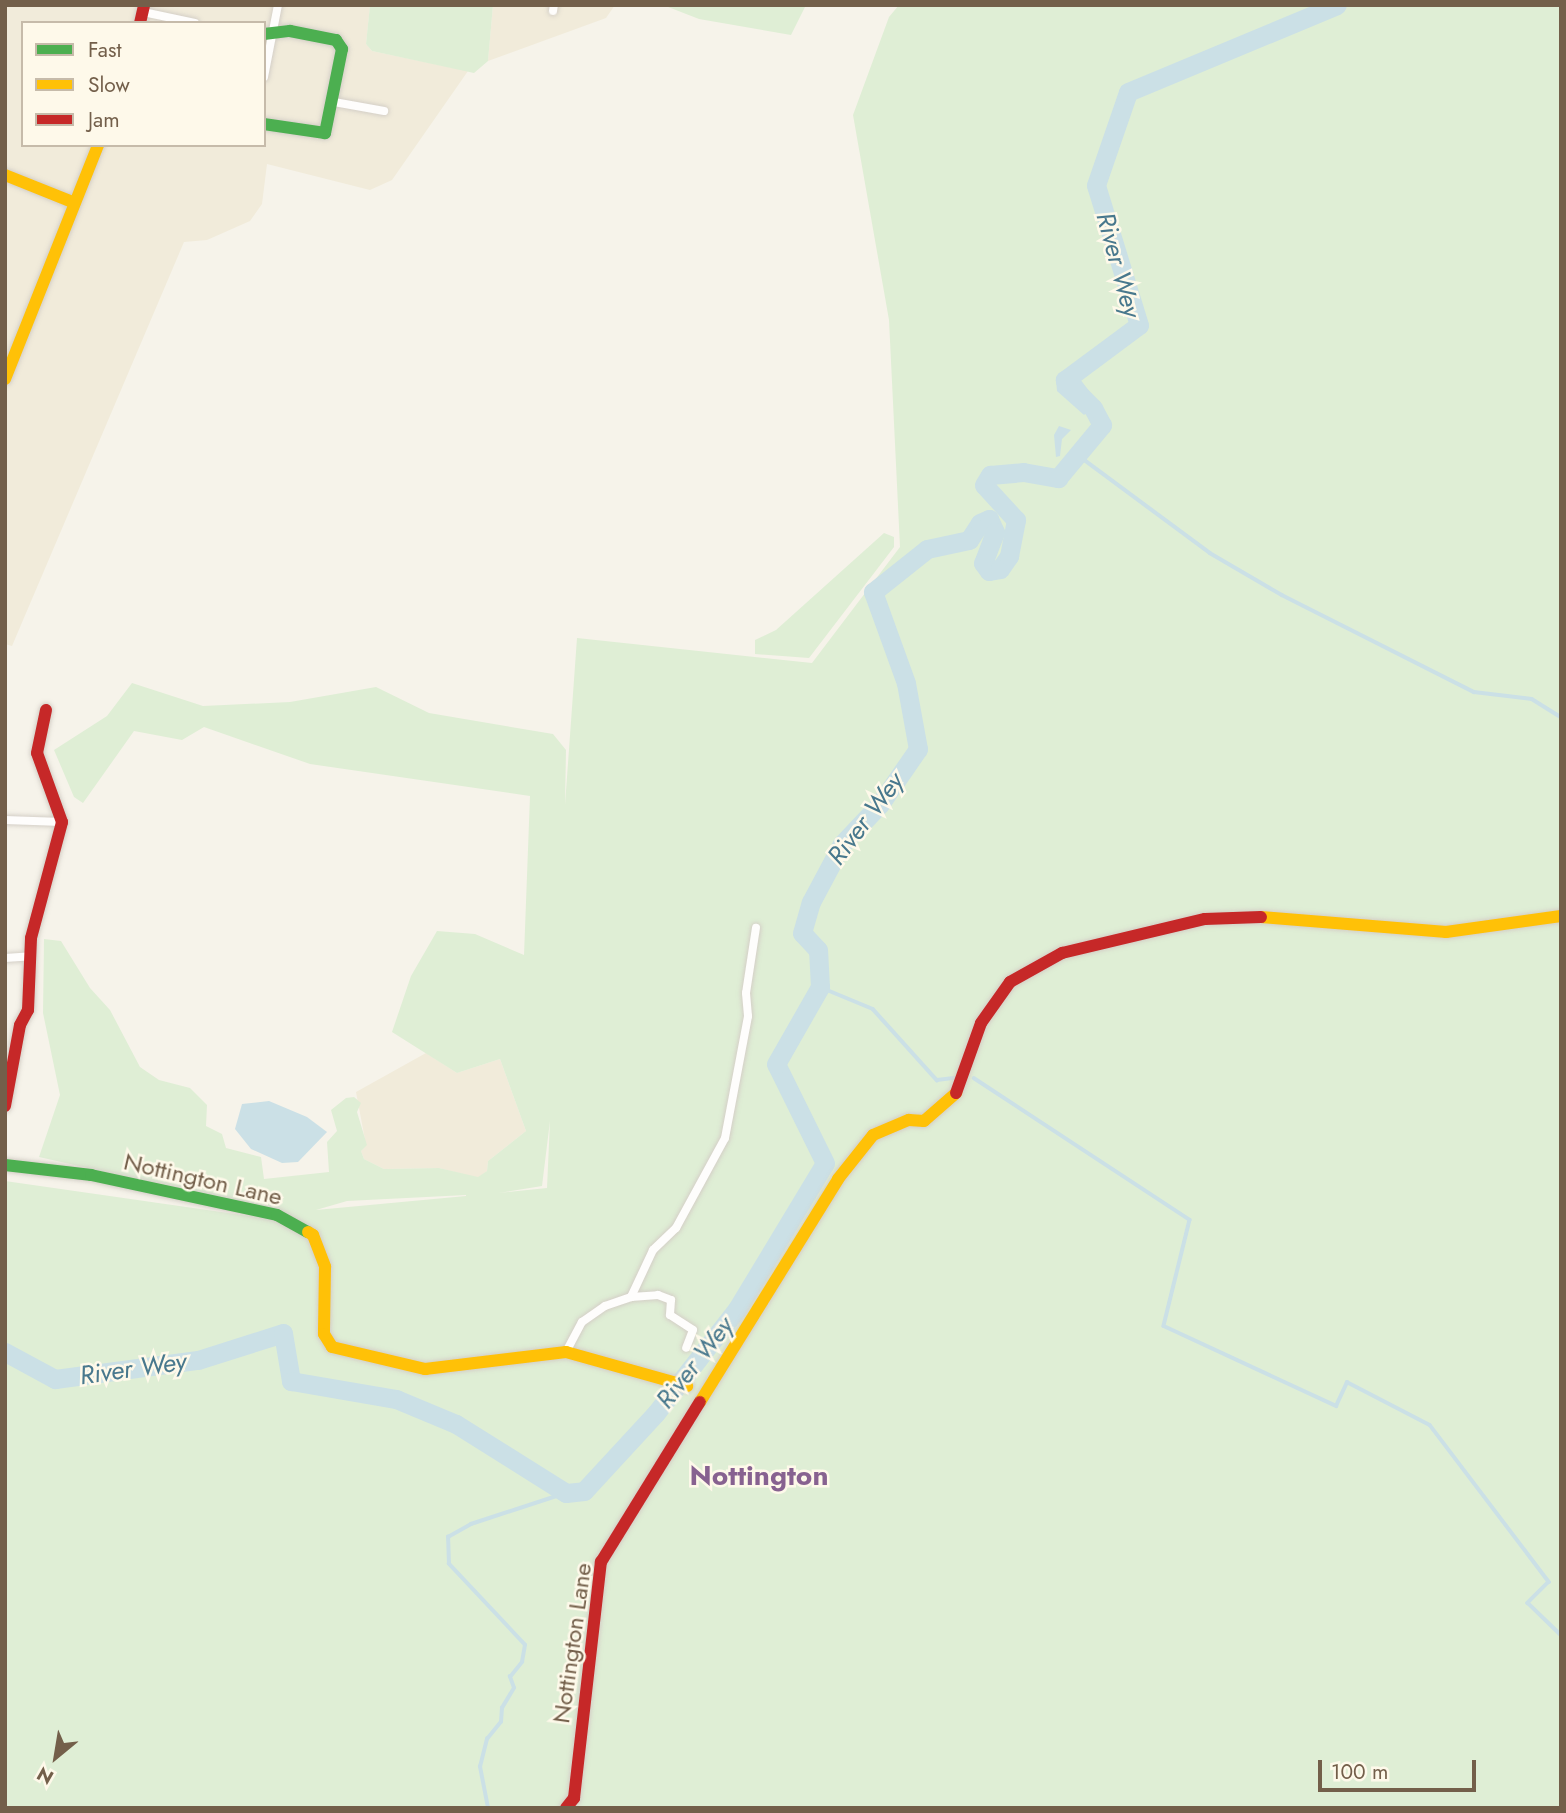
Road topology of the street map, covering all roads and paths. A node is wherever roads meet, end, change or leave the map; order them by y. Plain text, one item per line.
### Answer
1 (278, 5) edge
2 (142, 13) edge
3 (184, 21) edge
4 (269, 33) edge
5 (266, 59) edge
6 (334, 102) junction
7 (384, 110) dead end
8 (266, 124) edge
9 (97, 147) edge
10 (5, 175) edge
11 (75, 204) junction
12 (5, 379) edge
13 (46, 710) dead end
14 (5, 820) edge
15 (62, 822) junction
16 (1561, 916) edge
17 (756, 928) dead end
18 (31, 956) junction
19 (5, 958) edge
20 (7, 1089) edge
21 (5, 1106) edge
22 (5, 1165) edge
23 (631, 1297) junction
24 (686, 1348) dead end
25 (566, 1352) junction
26 (687, 1386) joint
27 (700, 1399) junction
28 (566, 1808) edge

1 - 4 street
2 - 3 street
4 - 5 street
4 - 6 street
6 - 7 street
6 - 8 street
9 - 11 street
10 - 11 street
11 - 12 street
13 - 15 street
14 - 15 street
15 - 18 street
16 - 27 street, Nottington Lane
17 - 23 street
18 - 19 street
18 - 20 street
20 - 21 street
22 - 25 street, Nottington Lane
23 - 24 street
23 - 25 street
25 - 26 street, Nottington Lane
26 - 27 street
27 - 28 street, Nottington Lane

